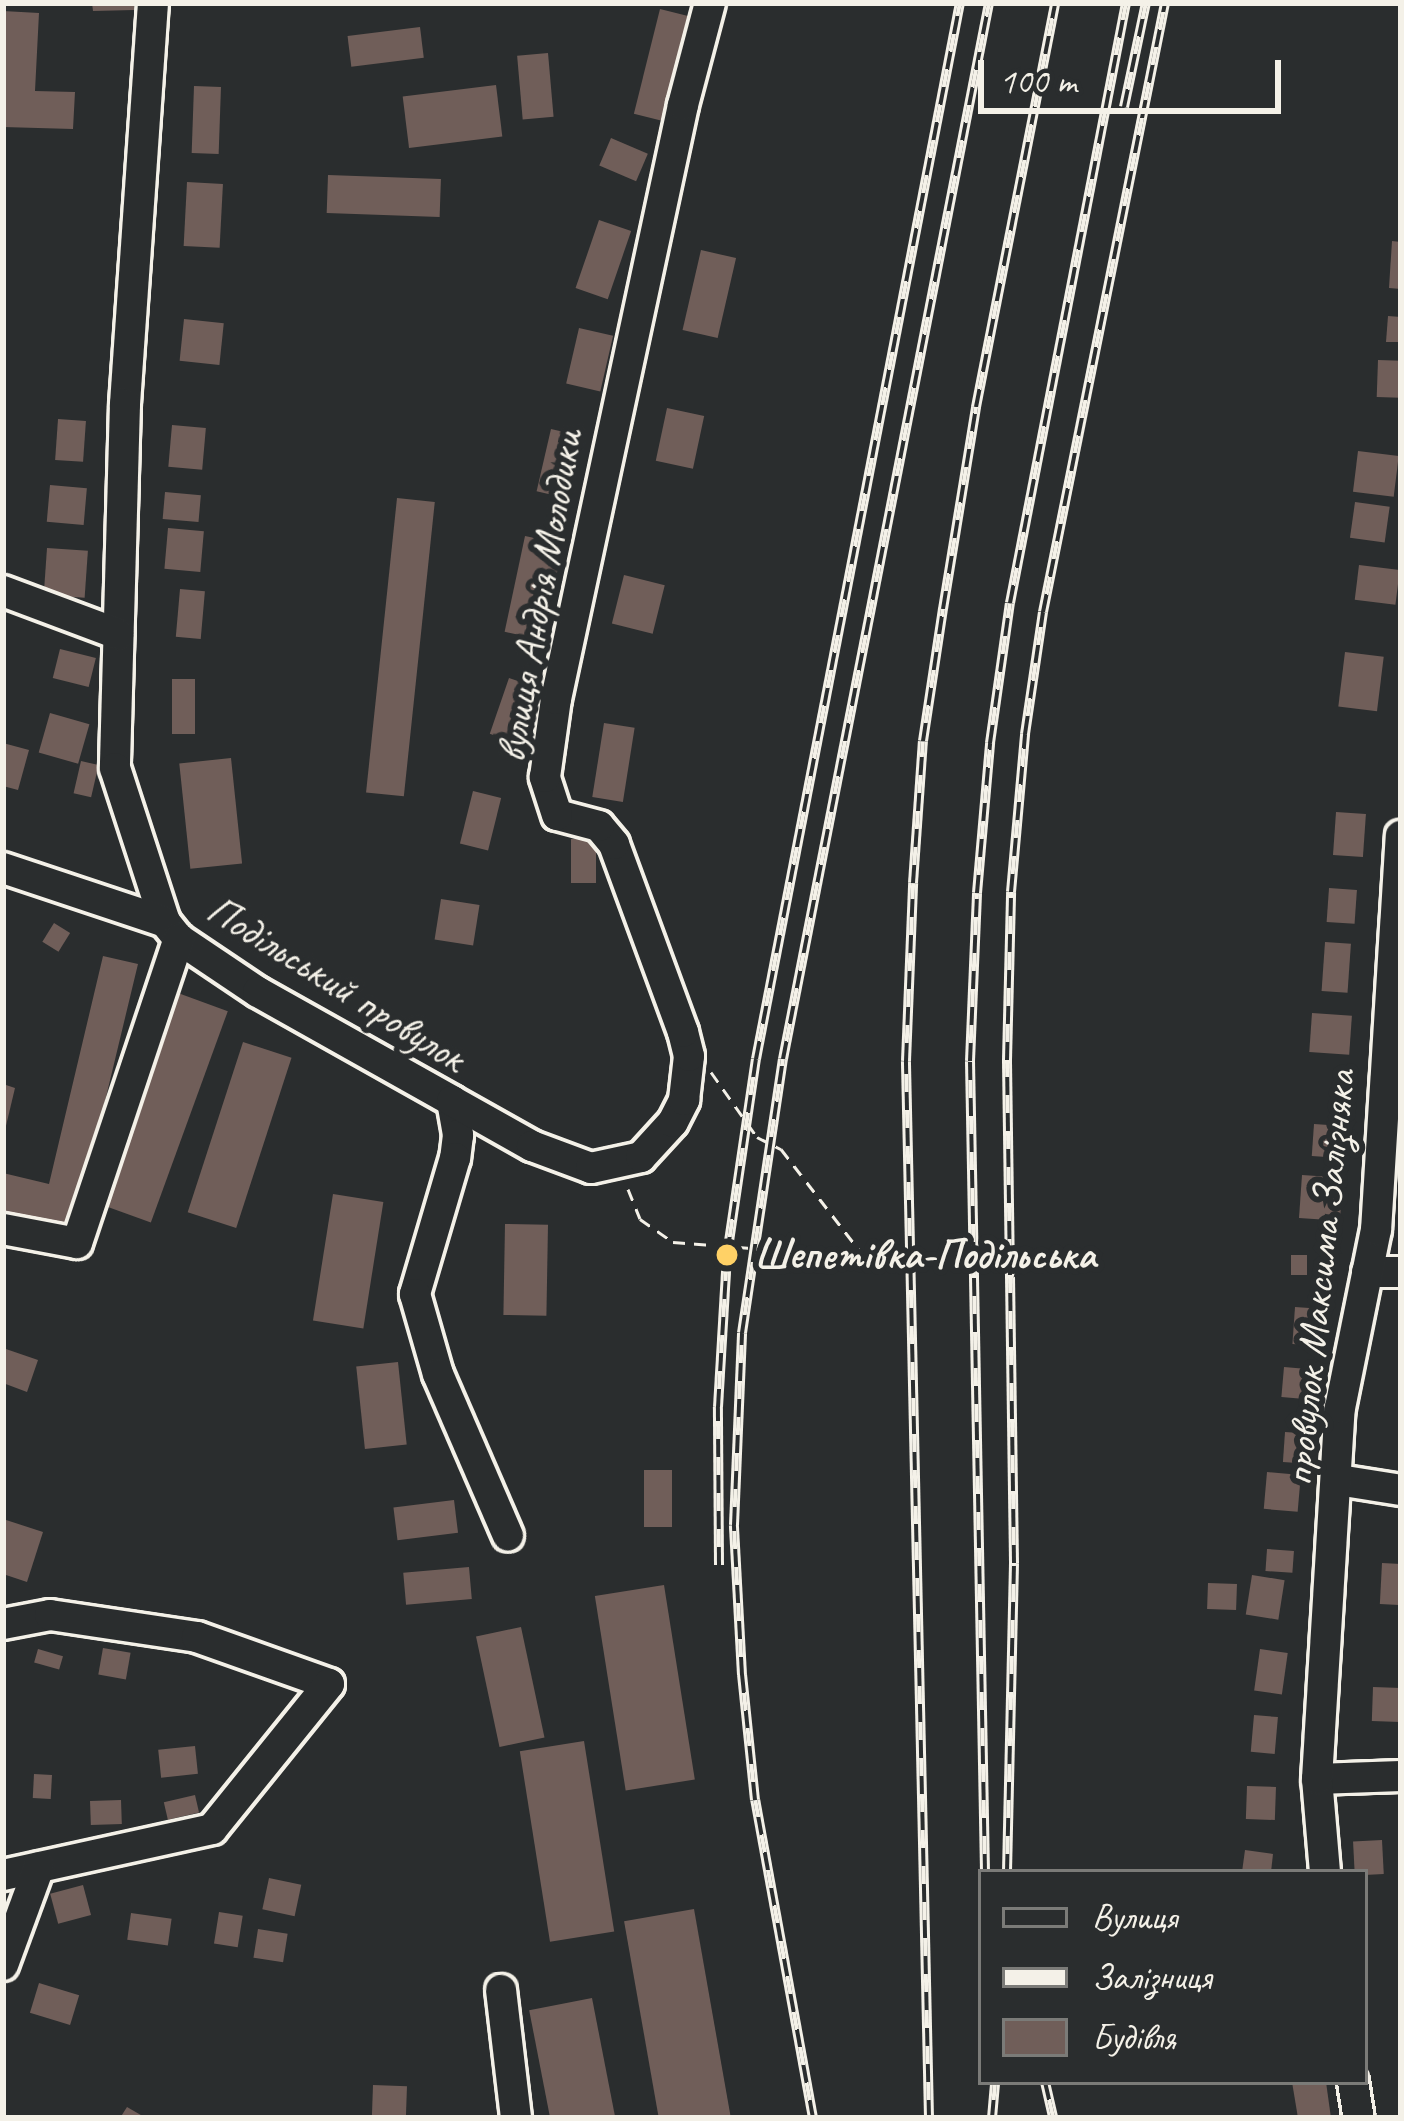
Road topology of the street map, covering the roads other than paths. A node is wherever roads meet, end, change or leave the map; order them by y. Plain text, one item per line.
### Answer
1 (153, 3) edge
2 (710, 3) edge
3 (3, 591) edge
4 (118, 634) junction
5 (1401, 836) edge
6 (3, 868) edge
7 (172, 930) junction
8 (452, 1101) junction
9 (3, 1229) edge
10 (1367, 1272) junction
11 (1401, 1272) edge
12 (1338, 1480) junction
13 (1401, 1490) edge
14 (508, 1536) dead end
15 (3, 1624) edge
16 (1401, 1776) edge
17 (1317, 1779) junction
18 (39, 1867) junction
19 (1325, 1869) edge
20 (3, 1875) edge
21 (3, 1965) edge
22 (500, 1990) dead end
23 (1354, 2085) edge
24 (516, 2118) edge
25 (1359, 2118) edge

1 - 4 street, Подільський провулок
2 - 8 street, вулиця Андрія Молодики
3 - 4 street
4 - 7 street, Подільський провулок
5 - 10 street, провулок Максима Залізняка
6 - 7 street
7 - 8 street, Подільський провулок
7 - 9 street
8 - 14 street, Подільський провулок
10 - 11 street
10 - 12 street, провулок Максима Залізняка
12 - 13 street
12 - 17 street, провулок Максима Залізняка
15 - 18 street
16 - 17 street
17 - 19 street, провулок Максима Залізняка
18 - 20 street
18 - 21 street
22 - 24 street
23 - 25 street

